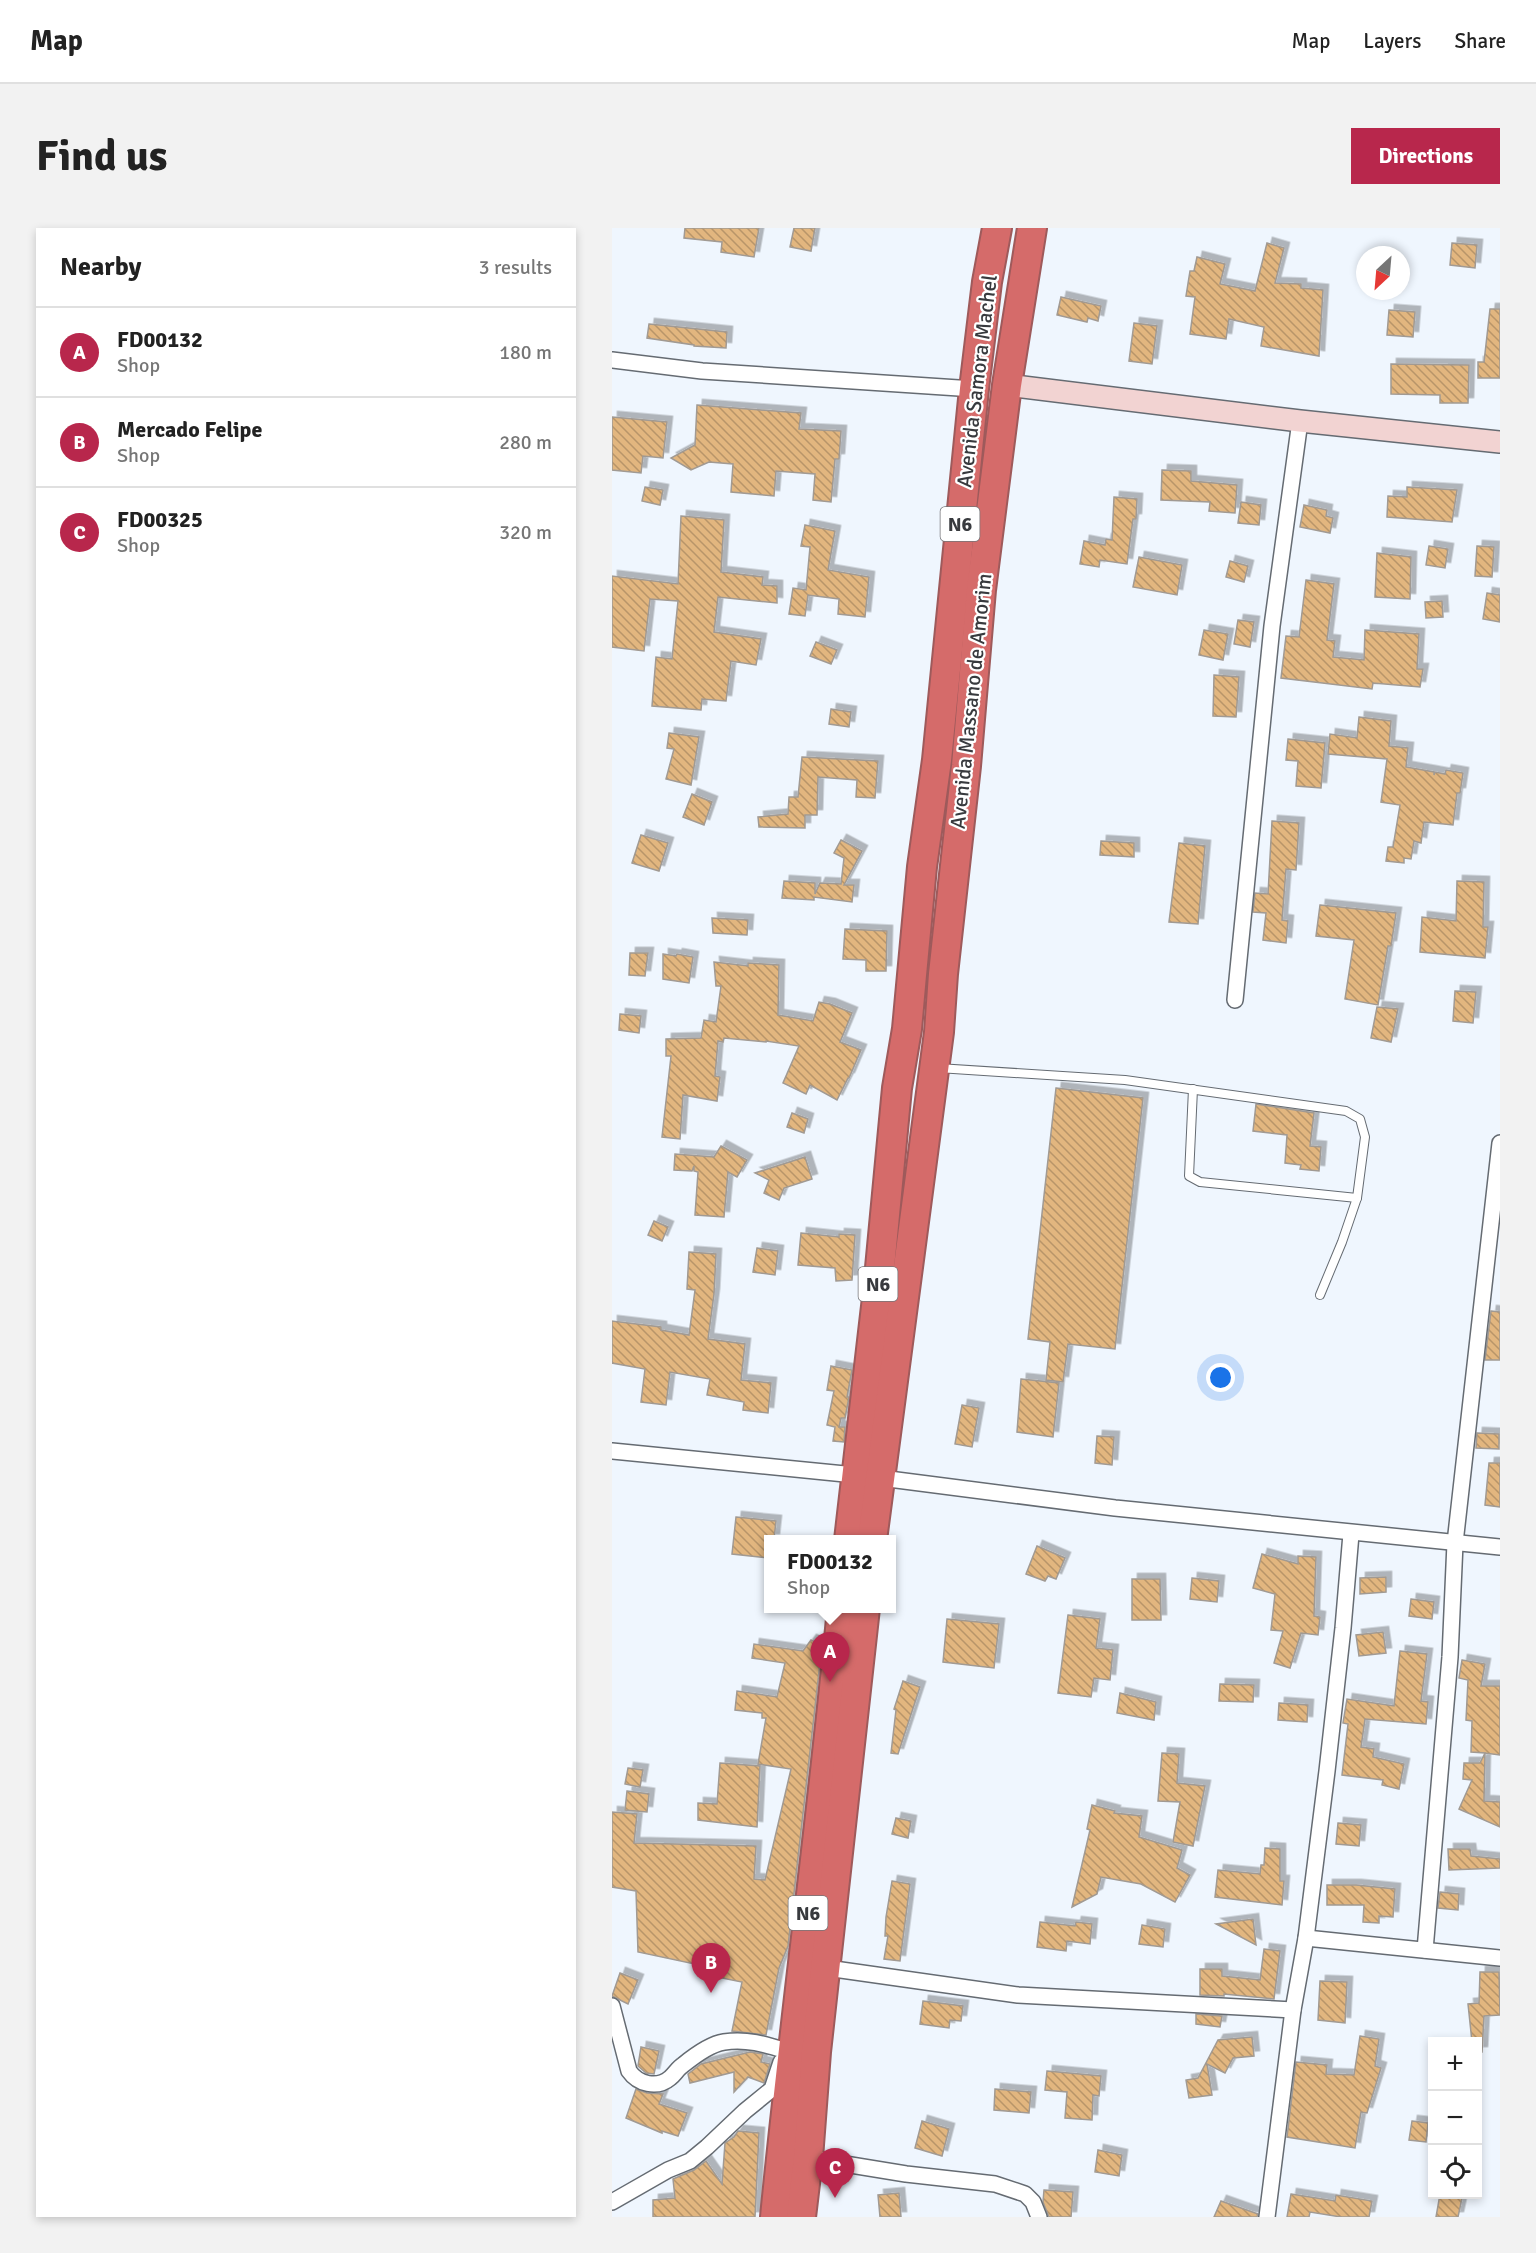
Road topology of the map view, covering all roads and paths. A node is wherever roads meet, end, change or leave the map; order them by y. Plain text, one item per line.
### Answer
1 (997, 228) edge
2 (1032, 228) edge
3 (612, 360) edge
4 (1007, 385) junction
5 (974, 389) junction
6 (1300, 421) junction
7 (1500, 442) edge
8 (928, 820) joint
9 (922, 867) junction
10 (954, 868) junction
11 (1235, 1000) dead end
12 (934, 1068) junction
13 (1193, 1089) junction
14 (1500, 1143) edge
15 (1357, 1198) junction
16 (1320, 1295) dead end
17 (612, 1451) edge
18 (868, 1477) junction
19 (1351, 1534) junction
20 (850, 1535) edge
21 (872, 1535) edge
22 (1455, 1544) junction
23 (1500, 1547) edge
24 (842, 1613) edge
25 (864, 1613) edge
26 (1306, 1938) junction
27 (1425, 1950) junction
28 (1500, 1958) edge
29 (827, 1968) junction
30 (612, 2006) edge
31 (1293, 2010) junction
32 (789, 2052) junction
33 (808, 2158) junction
34 (612, 2202) edge
35 (775, 2217) edge
36 (801, 2217) edge
37 (1039, 2217) edge
38 (1267, 2217) edge

1 - 5 highway, Avenida Samora Machel / N6
2 - 4 highway, Avenida Massano de Amorim / N6
3 - 5 street
4 - 6 street
4 - 10 highway, Avenida Massano de Amorim / N6
5 - 8 highway, Avenida Samora Machel / N6
6 - 7 street
6 - 11 street
8 - 9 highway, Avenida Massano de Amorim / N6
9 - 10 highway
9 - 18 highway, Avenida Massano de Amorim / N6
10 - 12 highway, Avenida Massano de Amorim / N6
12 - 13 lane
12 - 18 highway, N6
13 - 15 lane
13 - 15 lane
14 - 22 street
15 - 16 lane
17 - 18 street
18 - 19 street
18 - 20 highway, N6
18 - 21 highway, N6
19 - 22 street
19 - 26 street
22 - 23 street
22 - 27 street
24 - 32 highway, N6
25 - 29 highway, N6
26 - 27 street
26 - 31 street
27 - 28 street
29 - 31 street
29 - 33 highway, N6
30 - 32 street
31 - 38 street
32 - 34 street
32 - 35 highway, N6
33 - 36 highway, N6
33 - 37 street

